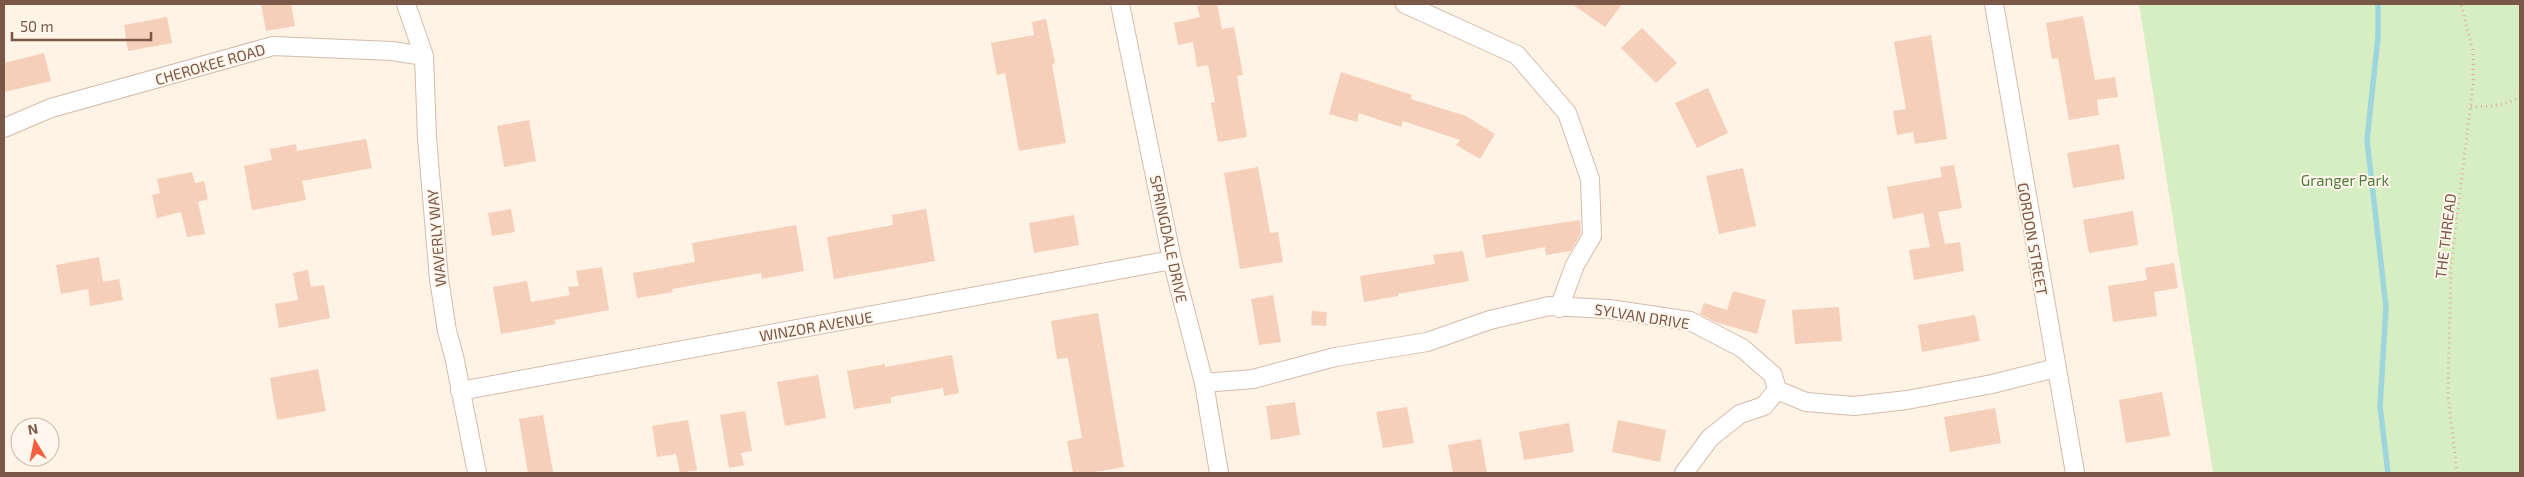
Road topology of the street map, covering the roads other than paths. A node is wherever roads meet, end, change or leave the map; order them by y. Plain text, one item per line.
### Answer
1 (406, 4) edge
2 (1120, 4) edge
3 (1405, 4) edge
4 (1994, 4) edge
5 (424, 56) junction
6 (4, 128) edge
7 (1172, 260) junction
8 (1559, 308) junction
9 (2056, 368) junction
10 (1204, 383) junction
11 (1777, 390) junction
12 (460, 391) junction
13 (477, 473) edge
14 (1219, 473) edge
15 (1684, 473) edge
16 (2075, 473) edge

1 - 5 street, WAVERLY WAY
2 - 7 street, SPRINGDALE DRIVE
3 - 8 street
4 - 9 street, GORDON STREET
5 - 6 street, CHEROKEE ROAD
5 - 12 street, WAVERLY WAY
7 - 10 street, SPRINGDALE DRIVE
7 - 12 street, WINZOR AVENUE
8 - 10 street, SYLVAN DRIVE
8 - 11 street, SYLVAN DRIVE
9 - 11 street
9 - 16 street, GORDON STREET
10 - 14 street, SPRINGDALE DRIVE
11 - 15 street
12 - 13 street, WAVERLY WAY

